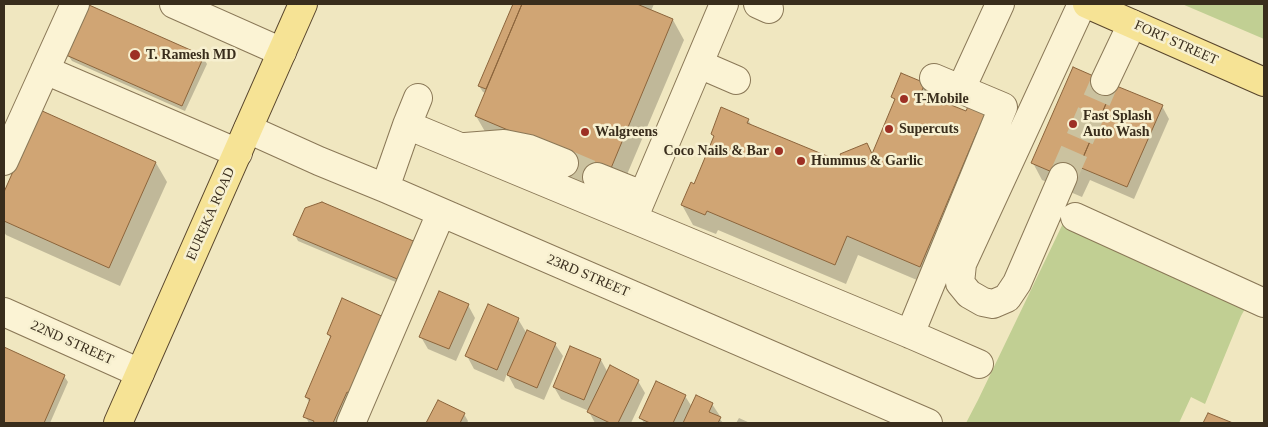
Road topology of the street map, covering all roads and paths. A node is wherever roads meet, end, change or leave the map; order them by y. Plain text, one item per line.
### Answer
1 (75, 4) edge
2 (303, 4) edge
3 (724, 4) edge
4 (1000, 4) edge
5 (1082, 4) edge
6 (1087, 4) edge
7 (182, 5) edge
8 (1132, 24) junction
9 (282, 52) junction
10 (698, 64) junction
11 (45, 70) junction
12 (934, 78) dead end
13 (736, 80) dead end
14 (1105, 81) tunnel mouth
15 (1264, 82) edge
16 (961, 89) junction
17 (418, 98) dead end
18 (407, 125) junction
19 (10, 130) edge
20 (243, 141) junction
21 (461, 147) junction
22 (4, 161) edge
23 (495, 161) junction
24 (1063, 177) tunnel mouth
25 (595, 183) tunnel mouth
26 (385, 188) junction
27 (637, 207) junction
28 (441, 212) junction
29 (1075, 217) dead end
30 (1264, 303) edge
31 (4, 312) edge
32 (910, 334) junction
33 (979, 364) dead end
34 (140, 373) junction
35 (118, 423) edge
36 (351, 423) edge
37 (928, 423) edge

1 - 11 street
2 - 9 main road, EUREKA ROAD
3 - 10 street
4 - 16 street
5 - 24 street
6 - 8 main road, FORT STREET
7 - 9 street
8 - 14 street
8 - 15 main road, FORT STREET
9 - 20 main road, EUREKA ROAD
10 - 13 street
10 - 27 street
11 - 19 street
11 - 20 street, 23RD STREET
12 - 16 street
16 - 32 street
17 - 18 street
18 - 21 street
18 - 26 street
19 - 22 street
20 - 26 street, 23RD STREET
20 - 34 main road, EUREKA ROAD
21 - 23 street
21 - 23 street
23 - 27 street
25 - 27 street
26 - 28 street, 23RD STREET
27 - 32 street
28 - 36 street
28 - 37 street, 23RD STREET
29 - 30 street
31 - 34 street, 22ND STREET
32 - 33 street
34 - 35 main road, EUREKA ROAD

